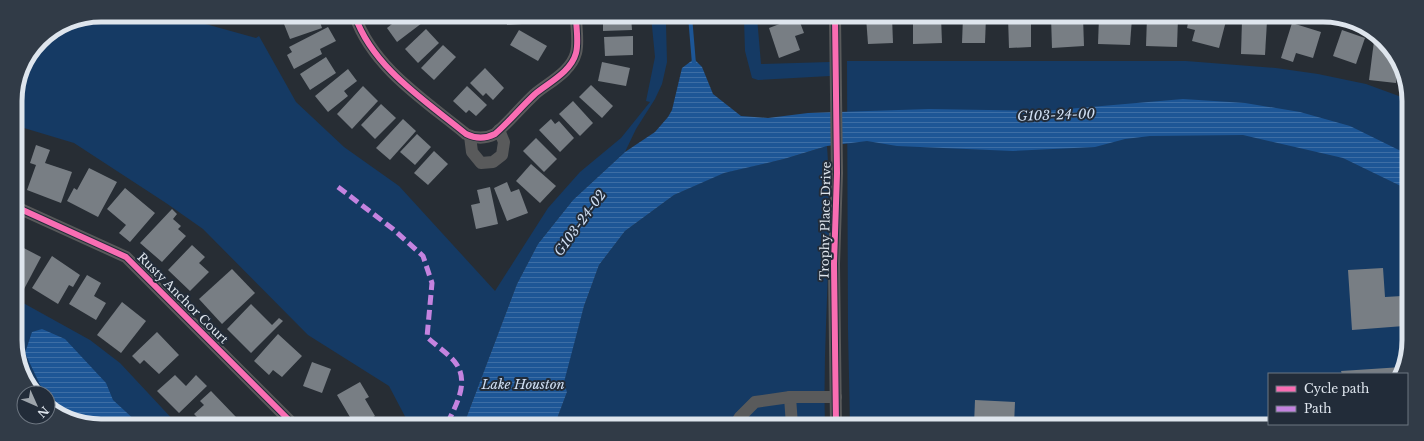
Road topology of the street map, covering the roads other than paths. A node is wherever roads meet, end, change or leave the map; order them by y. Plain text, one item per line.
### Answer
1 (358, 22) edge
2 (576, 22) edge
3 (835, 22) edge
4 (499, 130) junction
5 (470, 136) junction
6 (22, 210) edge
7 (836, 397) junction
8 (790, 398) junction
9 (288, 419) edge
10 (741, 419) edge
11 (792, 419) edge
12 (836, 419) edge

1 - 5 street
2 - 4 street
3 - 7 street, Trophy Place Drive
4 - 5 street
4 - 5 street
6 - 9 street, Rusty Anchor Court
7 - 8 street
7 - 12 street, Trophy Place Drive
8 - 10 street
8 - 11 street

